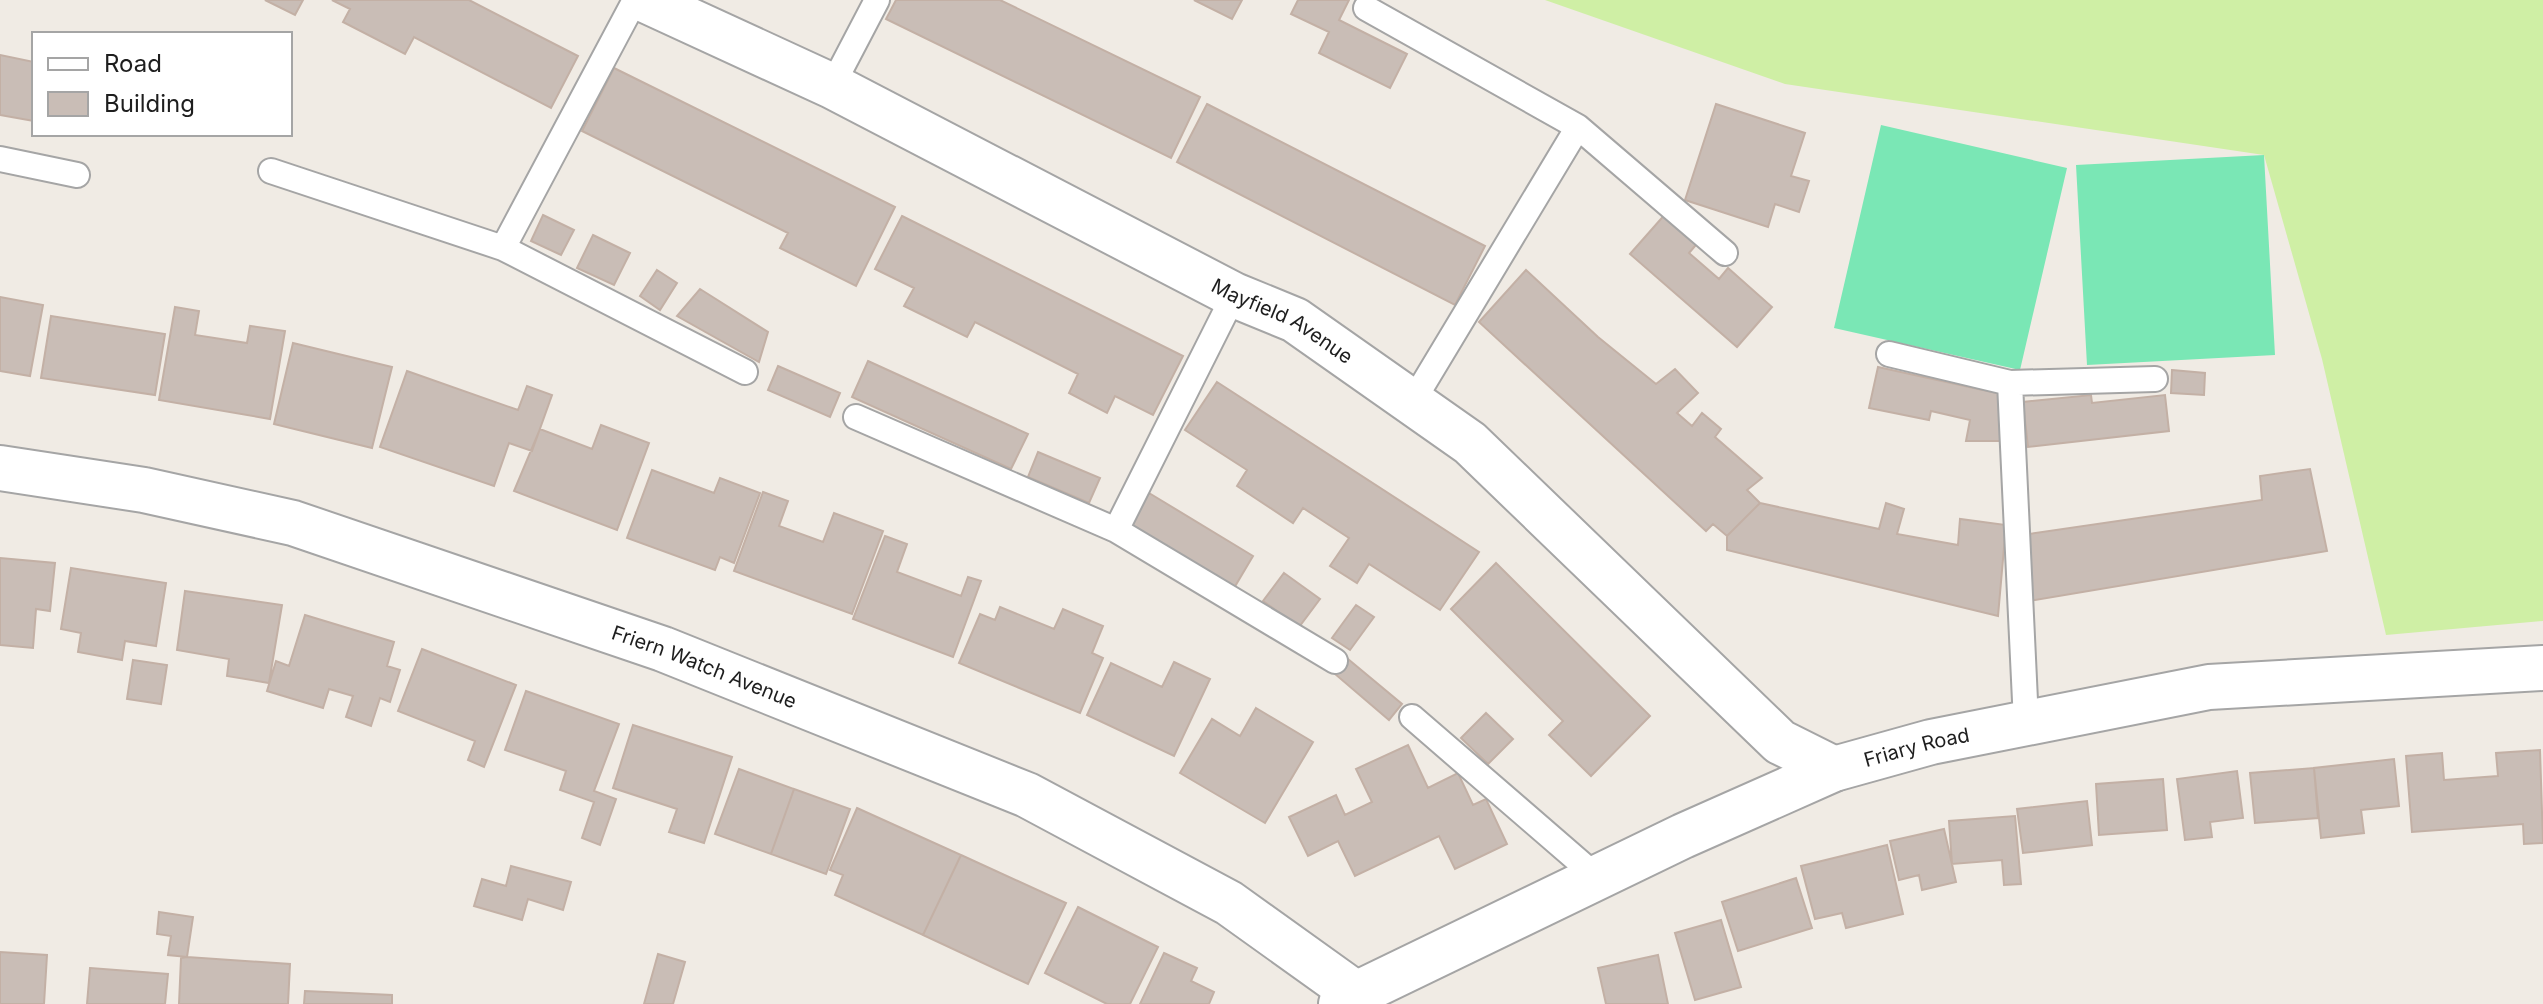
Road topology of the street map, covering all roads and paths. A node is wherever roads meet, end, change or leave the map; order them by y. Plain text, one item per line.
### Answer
1 (635, 0) edge
2 (645, 0) edge
3 (877, 0) edge
4 (1366, 8) dead end
5 (832, 86) junction
6 (1578, 127) junction
7 (0, 159) edge
8 (271, 171) dead end
9 (77, 175) dead end
10 (503, 248) junction
11 (1725, 253) dead end
12 (1234, 295) junction
13 (1889, 354) dead end
14 (745, 372) dead end
15 (2155, 379) dead end
16 (2010, 383) junction
17 (1413, 401) junction
18 (856, 417) dead end
19 (0, 468) edge
20 (1116, 530) junction
21 (1335, 661) dead end
22 (2543, 668) edge
23 (1412, 717) dead end
24 (2026, 722) junction
25 (1834, 769) junction
26 (1597, 877) junction
27 (1348, 999) edge

1 - 10 lane
2 - 5 street, Mayfield Avenue
3 - 5 lane
4 - 6 lane
5 - 12 street, Mayfield Avenue
6 - 11 lane
6 - 17 lane
7 - 9 lane
8 - 10 lane
10 - 14 lane
12 - 17 street, Mayfield Avenue
12 - 20 lane
13 - 16 lane
15 - 16 lane
16 - 24 lane
17 - 25 street, Mayfield Avenue
18 - 20 lane
19 - 27 street, Friern Watch Avenue
20 - 21 lane
22 - 24 street, Friary Road
23 - 26 lane
24 - 25 street, Friary Road
25 - 26 street, Friary Road
26 - 27 street, Friary Road

